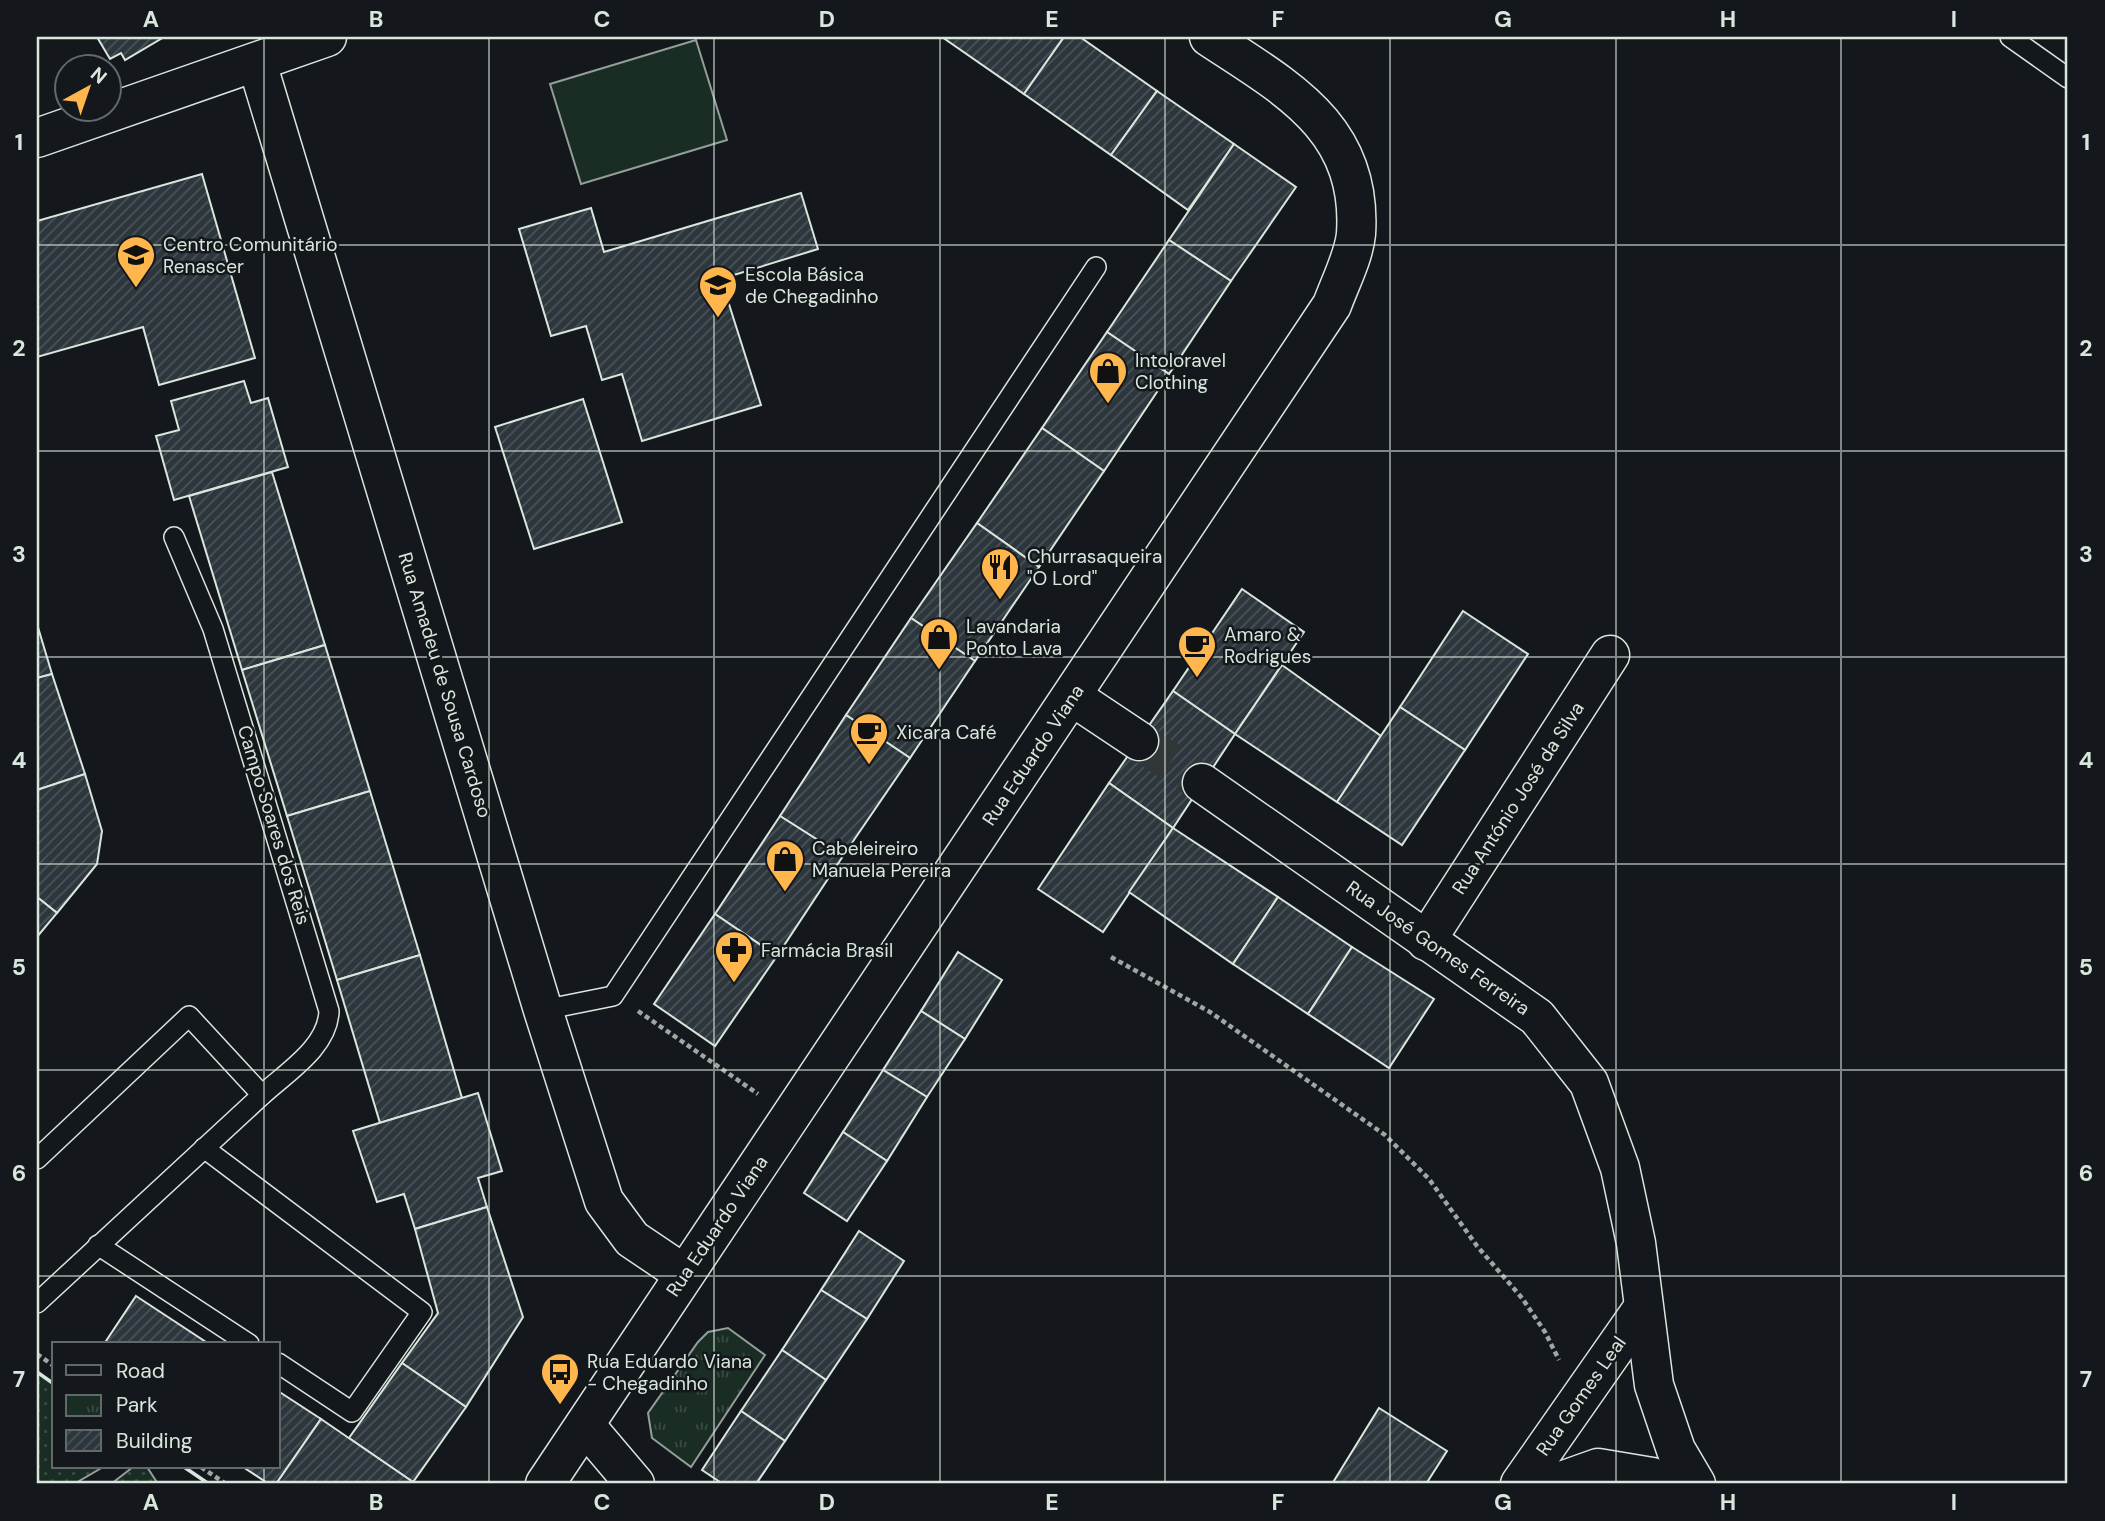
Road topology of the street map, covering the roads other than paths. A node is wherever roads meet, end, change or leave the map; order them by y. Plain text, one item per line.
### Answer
1 (327, 37) edge
2 (1209, 37) edge
3 (2010, 37) edge
4 (2045, 61) junction
5 (257, 63) junction
6 (2068, 66) edge
7 (2068, 78) edge
8 (37, 138) edge
9 (1096, 267) dead end
10 (174, 537) dead end
11 (1610, 655) dead end
12 (1073, 697) junction
13 (1139, 741) tunnel mouth
14 (1202, 783) tunnel mouth
15 (1426, 941) junction
16 (543, 1010) junction
17 (262, 1095) junction
18 (204, 1148) junction
19 (37, 1159) edge
20 (98, 1245) junction
21 (684, 1273) junction
22 (37, 1303) edge
23 (1643, 1308) junction
24 (246, 1342) edge
25 (280, 1364) edge
26 (585, 1425) junction
27 (545, 1484) edge
28 (635, 1484) edge
29 (1520, 1484) edge
30 (1553, 1484) edge
31 (1665, 1484) edge
32 (1696, 1484) edge

1 - 5 street
2 - 12 street, Rua Eduardo Viana
3 - 4 lane
4 - 6 lane
4 - 7 lane
5 - 8 street
5 - 16 street, Rua Amadeu de Sousa Cardoso
9 - 16 lane
10 - 17 lane, Campo Soares dos Reis
11 - 15 street, Rua António José da Silva
12 - 13 street
12 - 21 street, Rua Eduardo Viana
14 - 15 street, Rua José Gomes Ferreira
15 - 23 street, Rua José Gomes Ferreira
16 - 21 street, Rua Amadeu de Sousa Cardoso
17 - 18 lane, Campo Soares dos Reis
17 - 19 lane
18 - 20 lane, Campo Soares dos Reis
18 - 25 lane
20 - 22 lane, Campo Soares dos Reis
20 - 24 lane
21 - 26 street, Rua Eduardo Viana
23 - 29 street, Rua Gomes Leal
23 - 32 street, Rua José Gomes Ferreira
26 - 27 street, Rua Eduardo Viana
26 - 28 street
30 - 31 street, Rua Gomes Leal

